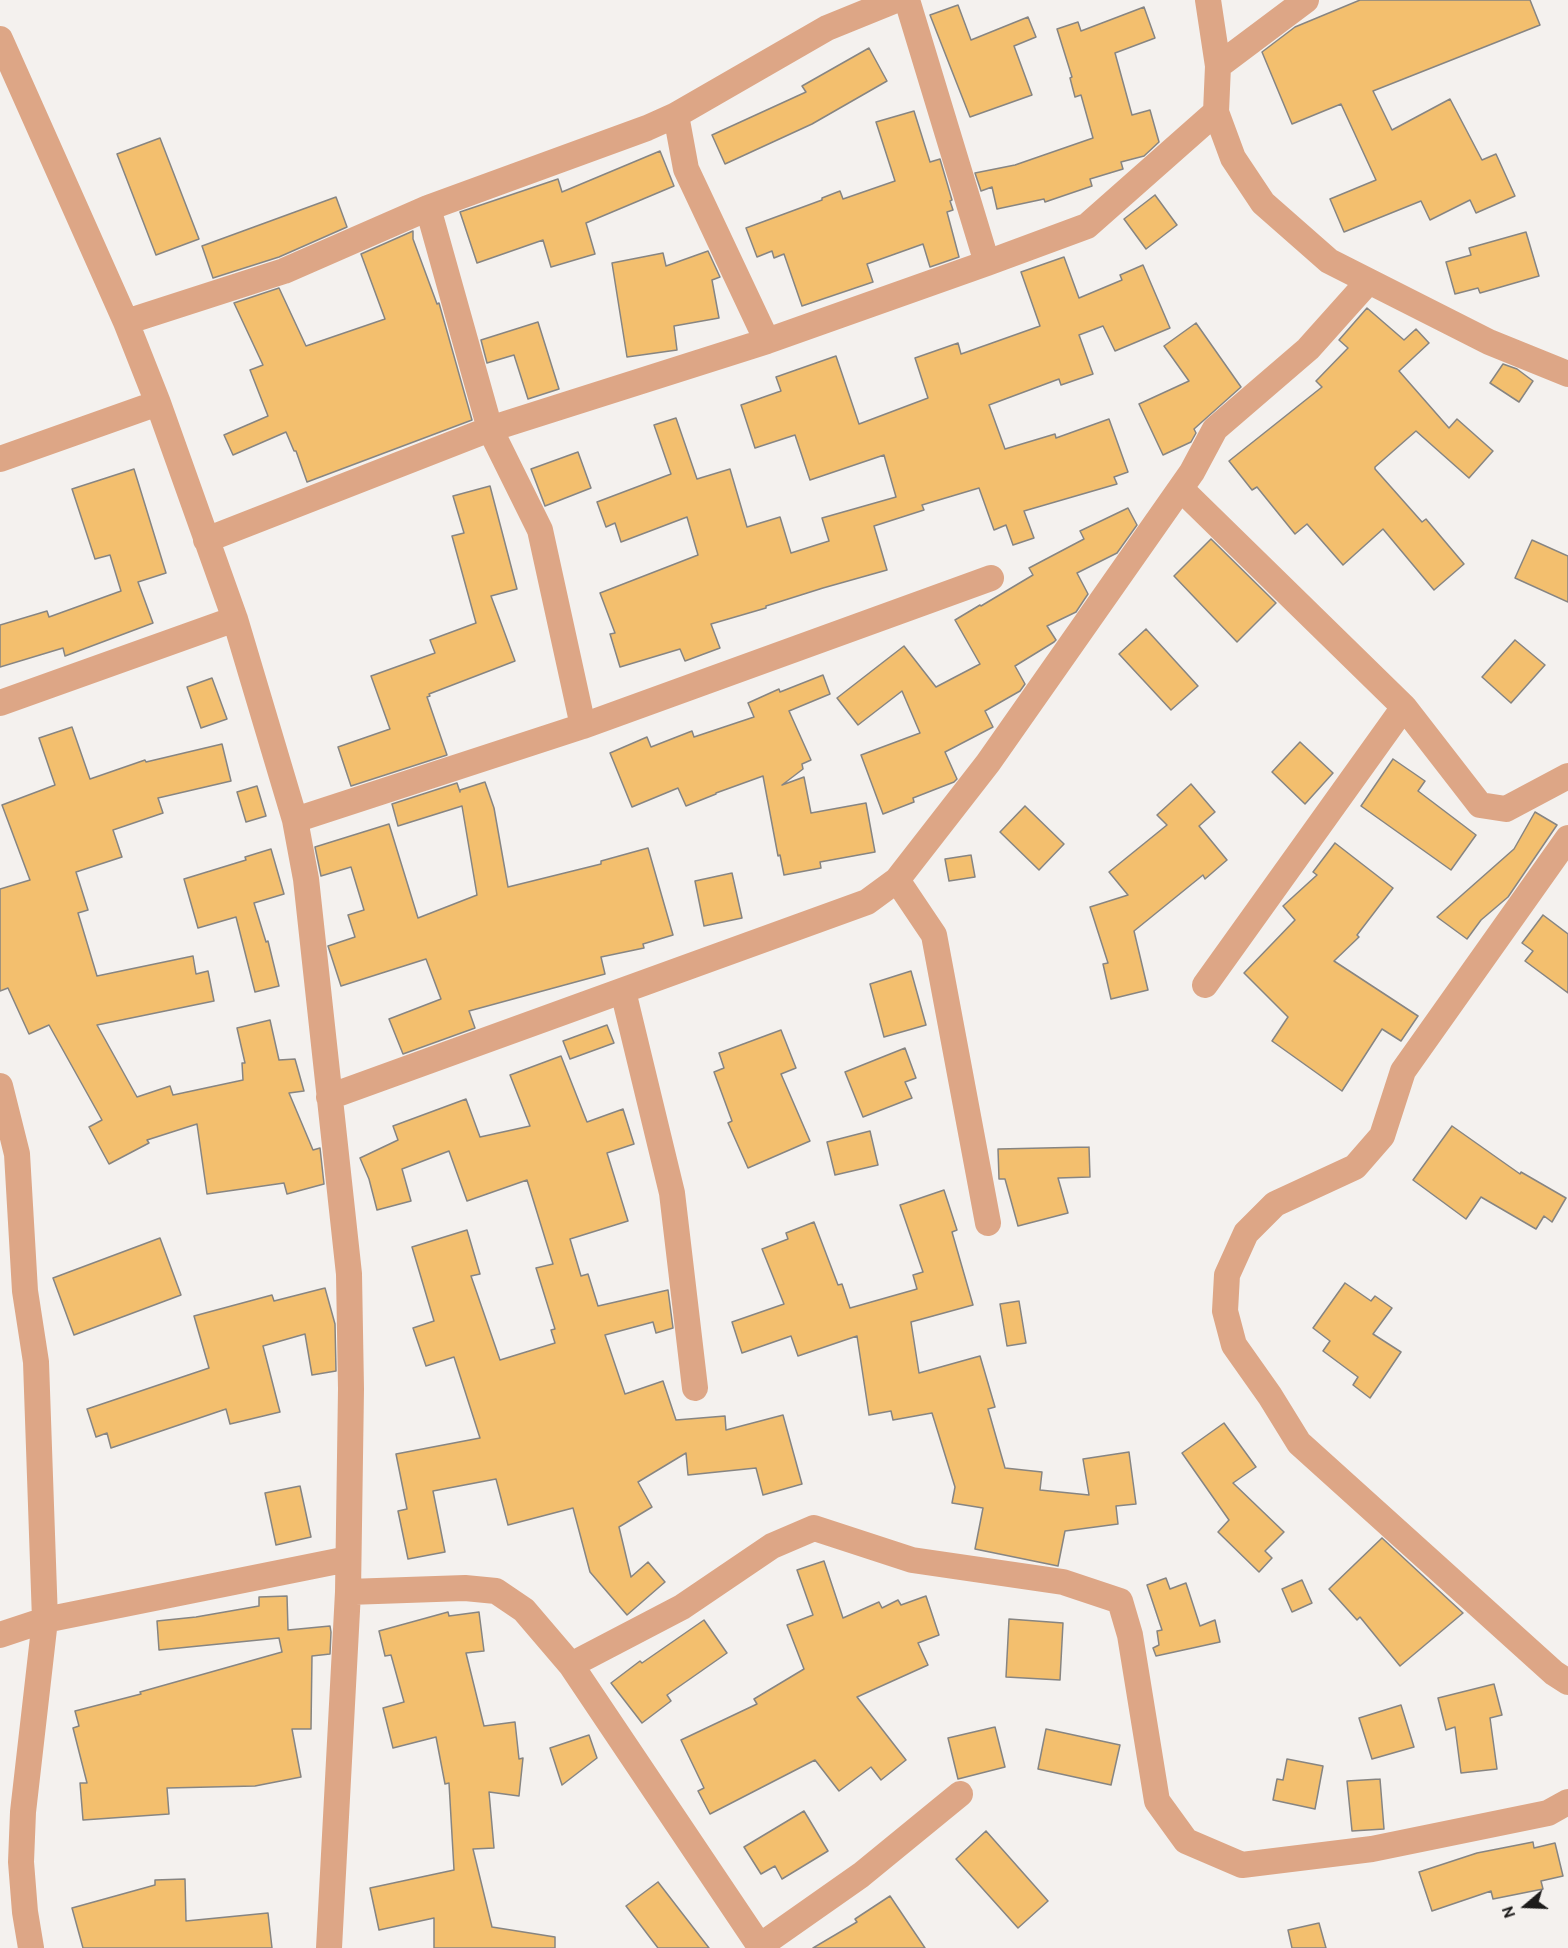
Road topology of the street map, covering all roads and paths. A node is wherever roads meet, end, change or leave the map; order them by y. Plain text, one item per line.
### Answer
1 (896, 0) edge
2 (907, 0) edge
3 (1208, 0) edge
4 (1306, 0) edge
5 (0, 39) edge
6 (1218, 66) junction
7 (1216, 112) junction
8 (676, 115) junction
9 (428, 208) junction
10 (987, 263) junction
11 (1368, 282) junction
12 (126, 322) junction
13 (767, 341) junction
14 (1568, 374) edge
15 (158, 403) junction
16 (490, 429) junction
17 (0, 459) edge
18 (1181, 489) junction
19 (206, 540) junction
20 (991, 578) dead end
21 (235, 620) junction
22 (0, 703) edge
23 (1404, 707) junction
24 (583, 726) junction
25 (1568, 776) edge
26 (295, 820) junction
27 (1568, 838) edge
28 (897, 880) junction
29 (1205, 985) dead end
30 (623, 991) junction
31 (0, 1086) edge
32 (329, 1097) junction
33 (988, 1223) dead end
34 (695, 1388) dead end
35 (348, 1559) junction
36 (348, 1592) junction
37 (45, 1620) junction
38 (0, 1635) edge
39 (571, 1665) junction
40 (1568, 1682) edge
41 (960, 1794) dead end
42 (1568, 1802) edge
43 (761, 1947) edge
44 (31, 1948) edge
45 (329, 1948) edge

1 - 8 street
2 - 10 street
3 - 6 street
4 - 6 street
5 - 12 street
6 - 7 street
7 - 10 street
7 - 11 street
8 - 9 street
8 - 13 street
9 - 12 street
9 - 16 street
10 - 13 street
11 - 14 street
11 - 18 street
12 - 15 street
13 - 16 street
15 - 17 street
15 - 19 street
16 - 19 street
16 - 24 street
18 - 23 street
18 - 28 street
19 - 21 street
20 - 24 street
21 - 22 street
21 - 26 street
23 - 25 street
23 - 29 street
24 - 26 street
26 - 32 street
27 - 40 street
28 - 30 street
28 - 33 street
30 - 32 street
30 - 34 street
31 - 37 street
32 - 35 street
35 - 36 street
35 - 37 street
36 - 39 street
36 - 45 street
37 - 38 street
37 - 44 street
39 - 42 street
39 - 43 street
41 - 43 street

